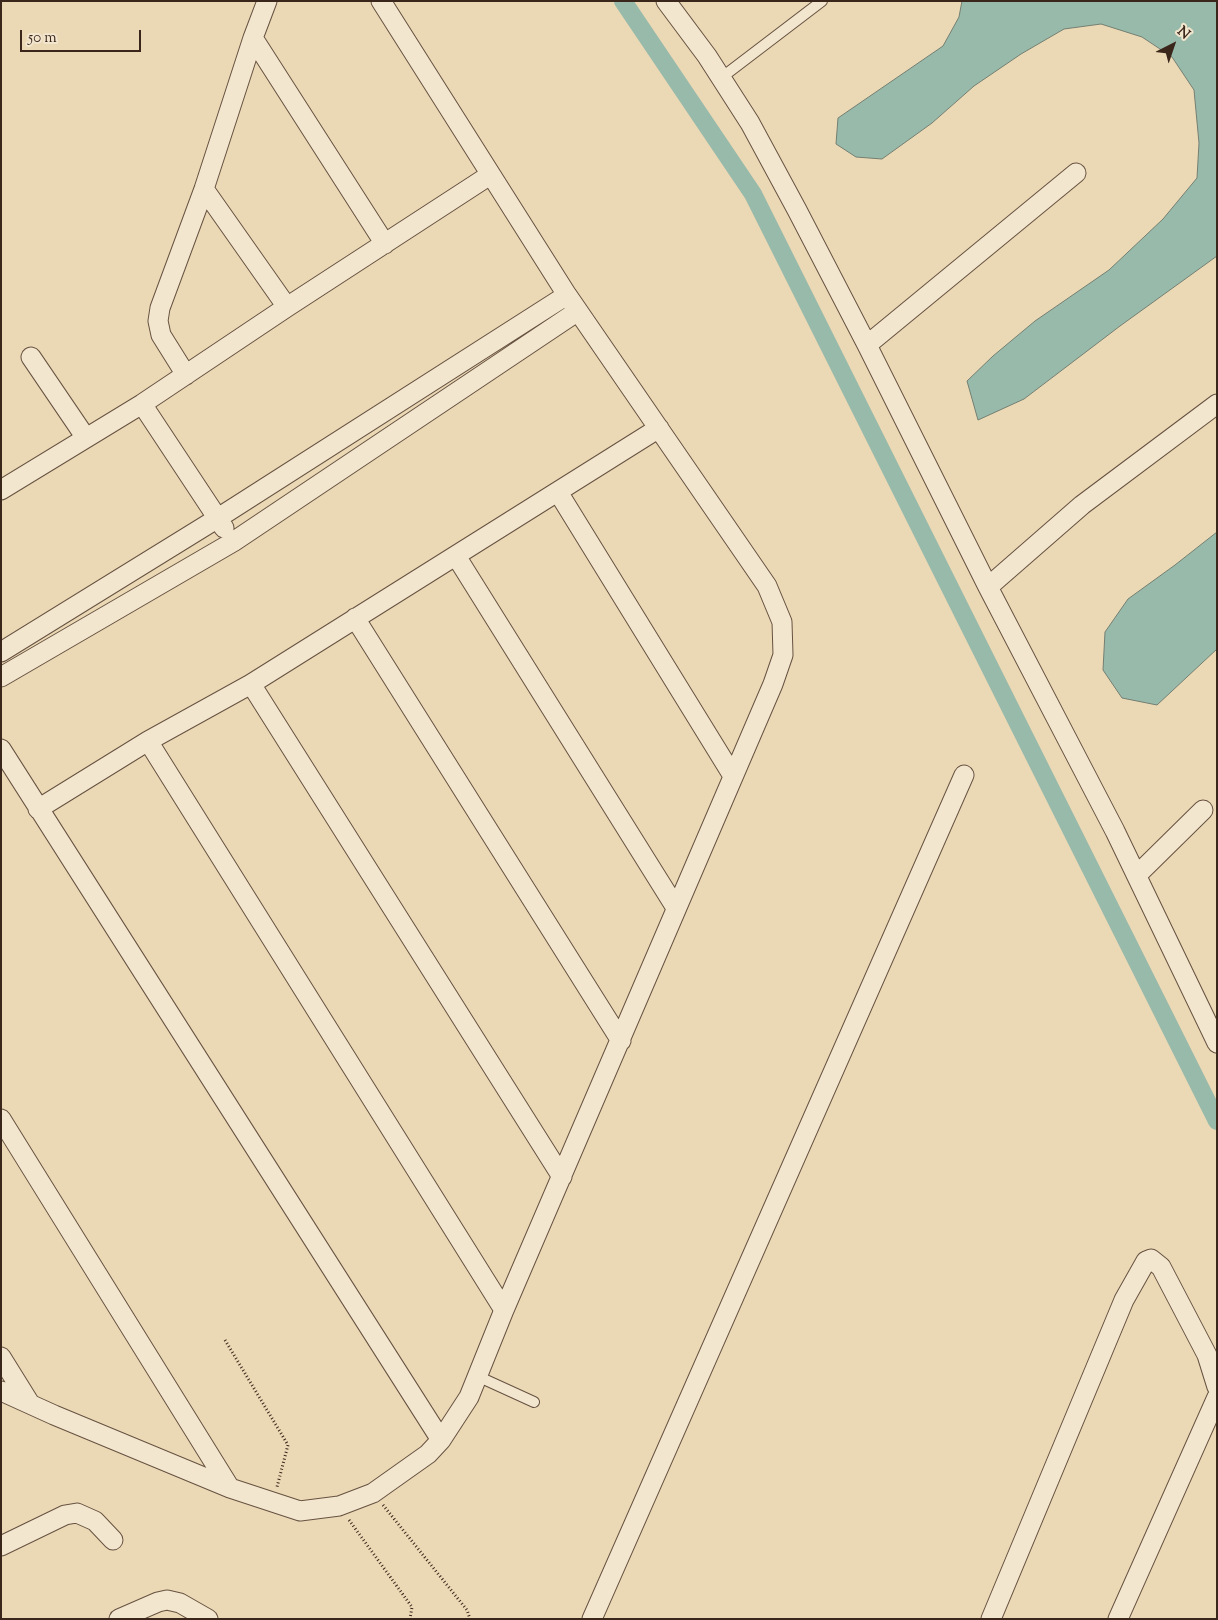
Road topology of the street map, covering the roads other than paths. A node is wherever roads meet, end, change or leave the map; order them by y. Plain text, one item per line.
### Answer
1 (267, 1) edge
2 (381, 1) edge
3 (666, 1) edge
4 (822, 1) edge
5 (252, 38) junction
6 (721, 78) junction
7 (1076, 173) dead end
8 (490, 175) junction
9 (204, 189) junction
10 (385, 244) junction
11 (567, 295) junction
12 (287, 307) junction
13 (578, 311) junction
14 (868, 345) junction
15 (31, 357) dead end
16 (186, 375) junction
17 (142, 404) junction
18 (1217, 404) edge
19 (659, 428) junction
20 (86, 438) junction
21 (1, 490) edge
22 (558, 492) junction
23 (218, 518) junction
24 (233, 542) junction
25 (456, 556) junction
26 (988, 587) junction
27 (355, 618) junction
28 (1, 652) edge
29 (1, 677) edge
30 (251, 684) junction
31 (148, 741) junction
32 (1, 749) edge
33 (964, 775) dead end
34 (733, 776) junction
35 (38, 809) junction
36 (1204, 810) dead end
37 (1137, 875) junction
38 (676, 908) junction
39 (621, 1041) junction
40 (1217, 1043) edge
41 (1, 1119) edge
42 (562, 1177) junction
43 (504, 1310) junction
44 (1, 1357) edge
45 (477, 1376) junction
46 (1217, 1387) edge
47 (1, 1391) edge
48 (1217, 1397) edge
49 (29, 1402) junction
50 (534, 1402) dead end
51 (441, 1440) junction
52 (230, 1488) junction
53 (113, 1540) dead end
54 (1, 1546) edge
55 (1122, 1616) edge
56 (120, 1619) edge
57 (208, 1619) edge
58 (592, 1619) edge
59 (990, 1619) edge

1 - 5 street
2 - 8 street
3 - 6 street
4 - 6 lane
5 - 9 street
5 - 10 street
6 - 14 street
7 - 14 street
8 - 10 street
8 - 11 street
9 - 12 street
9 - 16 street
10 - 12 street
11 - 13 street
11 - 23 street
12 - 16 street
13 - 19 street
13 - 24 street
14 - 26 street
15 - 20 street
16 - 17 street
17 - 20 street
17 - 23 street
18 - 26 street
19 - 22 street
19 - 34 street
20 - 21 street
22 - 25 street
22 - 34 street
23 - 24 street
23 - 28 street
24 - 29 street
25 - 27 street
25 - 38 street
26 - 37 street
27 - 30 street
27 - 39 street
30 - 31 street
30 - 42 street
31 - 35 street
31 - 43 street
32 - 35 street
33 - 58 street
34 - 38 street
35 - 51 street
36 - 37 street
37 - 40 street
38 - 39 street
39 - 42 street
41 - 52 street
42 - 43 street
43 - 45 street
44 - 49 street
45 - 50 lane
45 - 51 street
46 - 59 street
47 - 49 street
48 - 55 street
49 - 52 street
51 - 52 street
53 - 54 street
56 - 57 street

